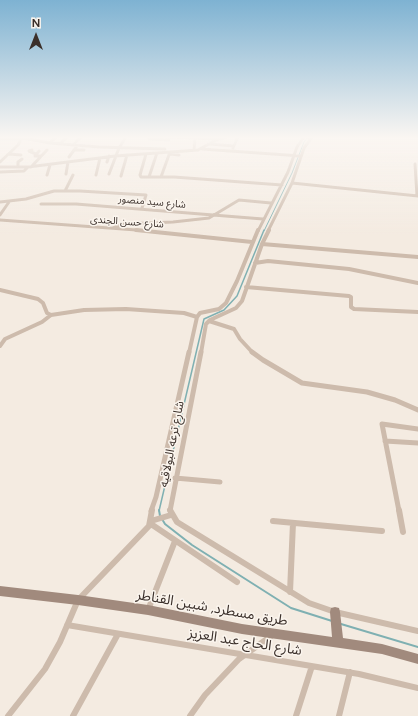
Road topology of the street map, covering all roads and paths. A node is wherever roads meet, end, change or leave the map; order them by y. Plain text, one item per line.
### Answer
1 (25, 170) edge
2 (48, 170) edge
3 (67, 170) edge
4 (97, 170) edge
5 (110, 170) edge
6 (123, 170) edge
7 (142, 170) edge
8 (151, 170) edge
9 (163, 170) edge
10 (289, 170) edge
11 (296, 170) edge
12 (416, 170) edge
13 (0, 172) edge
14 (66, 174) dead end
15 (109, 174) dead end
16 (47, 175) dead end
17 (73, 175) dead end
18 (96, 175) dead end
19 (121, 176) dead end
20 (149, 177) junction
21 (161, 177) junction
22 (292, 183) junction
23 (282, 185) junction
24 (65, 191) junction
25 (46, 193) junction
26 (418, 196) edge
27 (0, 202) edge
28 (9, 202) junction
29 (271, 203) junction
30 (142, 208) junction
31 (0, 215) edge
32 (216, 215) junction
33 (263, 219) junction
34 (0, 220) edge
35 (111, 228) junction
36 (252, 242) junction
37 (262, 244) junction
38 (418, 257) edge
39 (255, 264) junction
40 (418, 283) edge
41 (246, 287) junction
42 (0, 290) edge
43 (418, 312) edge
44 (51, 315) junction
45 (197, 317) junction
46 (209, 321) junction
47 (0, 346) edge
48 (418, 410) edge
49 (418, 429) edge
50 (385, 441) junction
51 (418, 443) edge
52 (175, 478) junction
53 (220, 482) dead end
54 (169, 515) junction
55 (273, 521) dead end
56 (152, 522) junction
57 (293, 523) junction
58 (382, 531) dead end
59 (403, 532) dead end
60 (175, 541) junction
61 (237, 582) dead end
62 (0, 591) edge
63 (290, 592) junction
64 (77, 603) junction
65 (148, 610) junction
66 (336, 614) junction
67 (69, 622) junction
68 (418, 631) edge
69 (276, 633) junction
70 (118, 634) junction
71 (338, 642) junction
72 (245, 654) junction
73 (418, 659) edge
74 (312, 666) junction
75 (350, 672) junction
76 (418, 688) edge
77 (74, 715) edge
78 (8, 716) edge
79 (190, 716) edge
80 (296, 716) edge
81 (338, 716) edge

1 - 13 street
2 - 16 street
3 - 14 street
4 - 18 street
5 - 15 street
6 - 19 street
7 - 20 street
8 - 20 street
9 - 21 street
10 - 23 street
11 - 22 street
12 - 26 street
17 - 24 street
20 - 21 street
21 - 23 street
22 - 26 street
22 - 37 street
23 - 29 street
24 - 25 street
24 - 30 street
25 - 28 street
25 - 30 street, شارع سيد منصور
27 - 28 street
28 - 31 street
29 - 32 street
29 - 33 street
30 - 32 street, شارع سيد منصور
32 - 33 street, شارع سيد منصور
32 - 35 street
33 - 36 street
34 - 35 street, شارع حسن الجندى
35 - 36 street, شارع حسن الجندى
36 - 45 street
37 - 38 street
37 - 39 street
39 - 40 street
39 - 41 street
41 - 43 street
41 - 46 street
42 - 44 street
44 - 45 street
44 - 47 street
45 - 56 street, شارع ترعه البولاقيه
46 - 48 street
46 - 52 street, شارع ترعه البولاقيه
49 - 50 street
50 - 51 street
50 - 59 street
52 - 53 street
52 - 54 street, شارع ترعه البولاقيه
54 - 56 street
54 - 63 street
55 - 57 street
56 - 60 street
56 - 64 street
57 - 58 street
57 - 63 street
60 - 61 street
60 - 65 street
62 - 64 main road, طريق مسطرد, شبين القناطر
63 - 66 street
64 - 65 main road, طريق مسطرد, شبين القناطر
64 - 67 street
65 - 69 main road, طريق مسطرد, شبين القناطر
66 - 68 street
66 - 71 main road
67 - 70 street, شارع الحاج عبد العزيز
67 - 78 street
69 - 71 main road, طريق مسطرد, شبين القناطر
69 - 72 street
70 - 72 street, شارع الحاج عبد العزيز
70 - 77 street
71 - 73 main road, طريق مسطرد, شبين القناطر
72 - 74 street, شارع الحاج عبد العزيز
72 - 79 street
74 - 75 street, شارع الحاج عبد العزيز
74 - 80 street
75 - 76 street, شارع الحاج عبد العزيز
75 - 81 street

